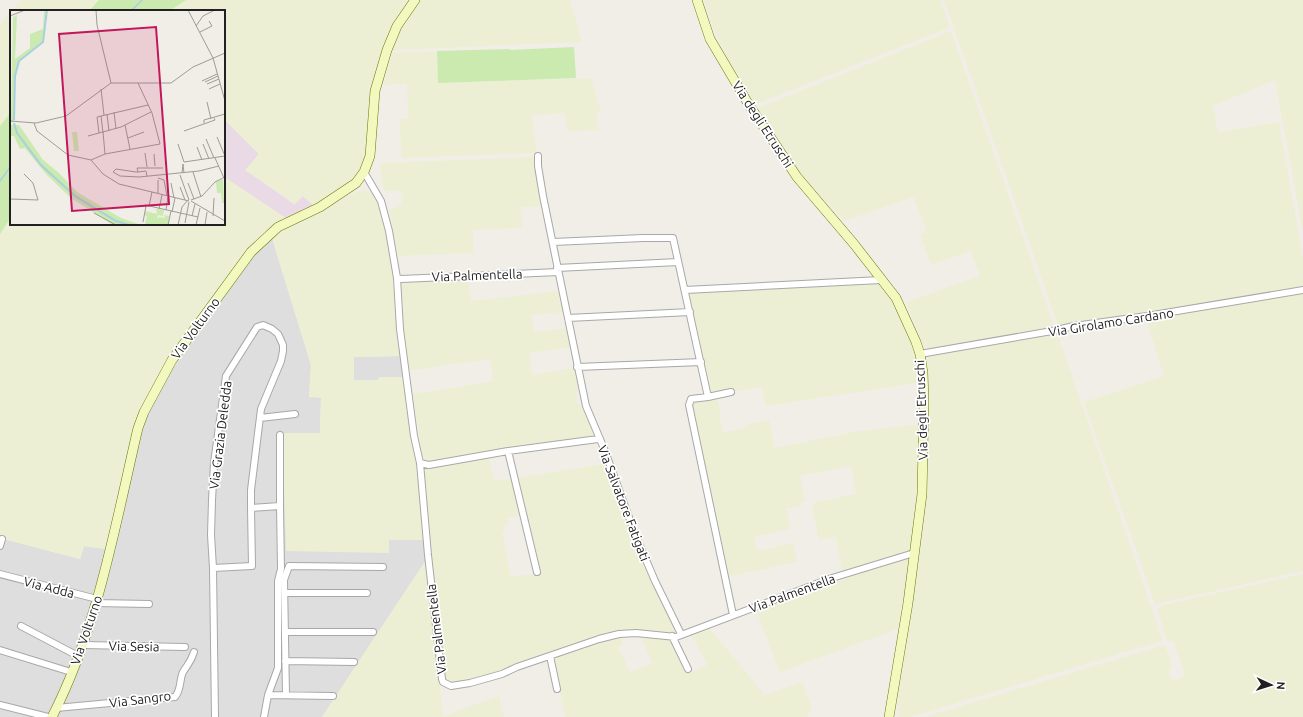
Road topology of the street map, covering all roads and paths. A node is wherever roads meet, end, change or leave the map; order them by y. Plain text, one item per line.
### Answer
1 (415, 0) edge
2 (697, 0) edge
3 (538, 156) dead end
4 (364, 172) junction
5 (553, 242) junction
6 (678, 262) junction
7 (558, 270) junction
8 (397, 278) junction
9 (881, 280) junction
10 (685, 290) junction
11 (1303, 290) edge
12 (690, 312) junction
13 (568, 318) junction
14 (920, 354) junction
15 (701, 362) junction
16 (578, 367) junction
17 (731, 392) dead end
18 (708, 397) junction
19 (295, 414) dead end
20 (260, 418) junction
21 (280, 435) dead end
22 (598, 439) junction
23 (508, 451) junction
24 (420, 463) junction
25 (280, 506) junction
26 (251, 508) junction
27 (914, 553) junction
28 (383, 567) dead end
29 (213, 568) junction
30 (537, 572) dead end
31 (0, 574) edge
32 (285, 593) junction
33 (366, 594) dead end
34 (97, 601) junction
35 (149, 604) dead end
36 (733, 615) junction
37 (21, 626) dead end
38 (285, 632) junction
39 (373, 632) dead end
40 (681, 634) junction
41 (672, 636) junction
42 (83, 645) junction
43 (185, 647) dead end
44 (0, 650) edge
45 (194, 652) dead end
46 (78, 656) junction
47 (550, 656) junction
48 (285, 661) junction
49 (354, 662) dead end
50 (688, 669) dead end
51 (71, 672) junction
52 (557, 688) dead end
53 (268, 695) junction
54 (286, 695) junction
55 (333, 696) dead end
56 (0, 705) edge
57 (54, 713) edge
58 (48, 717) edge
59 (214, 717) edge
60 (264, 717) edge
61 (889, 717) edge

1 - 4 street, Via Volturno
2 - 9 street, Via degli Etruschi
3 - 5 street, Via Salvatore Fatigati
4 - 8 street, Via Palmentella
4 - 34 street, Via Volturno
5 - 6 street
5 - 7 street, Via Salvatore Fatigati
6 - 7 street
6 - 10 street
7 - 8 street, Via Palmentella
7 - 13 street, Via Salvatore Fatigati
8 - 24 street, Via Palmentella
9 - 10 street
9 - 14 street, Via degli Etruschi
10 - 12 street
11 - 14 street, Via Girolamo Cardano
12 - 13 street
12 - 15 street
13 - 16 street, Via Salvatore Fatigati
14 - 27 street, Via degli Etruschi
15 - 16 street
15 - 18 street
16 - 22 street, Via Salvatore Fatigati
17 - 18 street
18 - 36 street
19 - 20 street
20 - 26 street, Via Grazia Deledda
20 - 29 street, Via Grazia Deledda
21 - 25 street
22 - 23 street
22 - 40 street, Via Salvatore Fatigati
23 - 24 street
23 - 30 street
24 - 47 street, Via Palmentella
25 - 26 street
25 - 53 street
26 - 29 street, Via Grazia Deledda
27 - 36 street, Via Palmentella
27 - 61 street, Via degli Etruschi
28 - 32 street
29 - 59 street, Via Grazia Deledda
31 - 34 street, Via Adda
32 - 33 street
32 - 38 street
34 - 35 street, Via Adda
34 - 42 street, Via Volturno
36 - 40 street, Via Palmentella
37 - 46 street
38 - 39 street
38 - 48 street
40 - 41 street, Via Palmentella
41 - 47 street, Via Palmentella
41 - 50 street
42 - 43 street, Via Sesia
42 - 46 street, Via Volturno
44 - 51 street
45 - 57 street, Via Sangro
46 - 51 street, Via Volturno
47 - 52 street
48 - 49 street
48 - 54 street
51 - 57 street, Via Volturno
53 - 54 street
53 - 60 street
54 - 55 street
56 - 58 street

